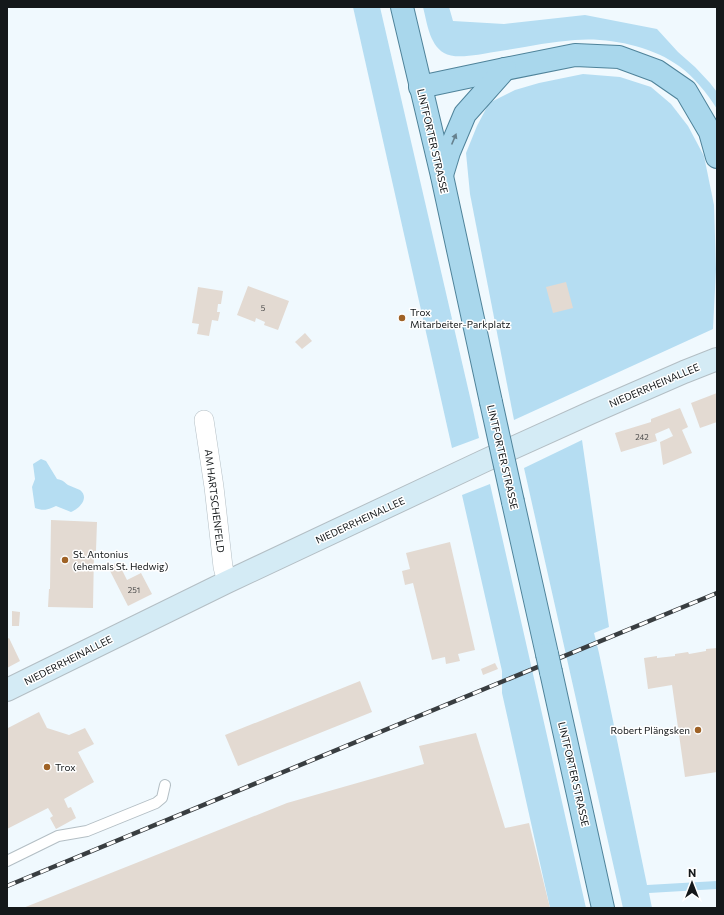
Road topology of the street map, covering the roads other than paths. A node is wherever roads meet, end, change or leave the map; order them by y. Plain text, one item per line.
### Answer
1 (402, 7) edge
2 (505, 69) junction
3 (420, 87) junction
4 (717, 156) edge
5 (442, 176) junction
6 (717, 359) edge
7 (204, 420) dead end
8 (227, 582) junction
9 (7, 690) edge
10 (164, 785) dead end
11 (7, 861) edge
12 (604, 908) edge

1 - 3 main road, LINTFORTER STRASSE
2 - 3 main road
2 - 4 main road
5 -> 2 main road
3 - 5 main road, LINTFORTER STRASSE
5 - 12 main road, LINTFORTER STRASSE, bridge
6 - 8 main road, NIEDERRHEINALLEE
7 - 8 street, AM HARTSCHENFELD
8 - 9 main road, NIEDERRHEINALLEE
10 - 11 lane

